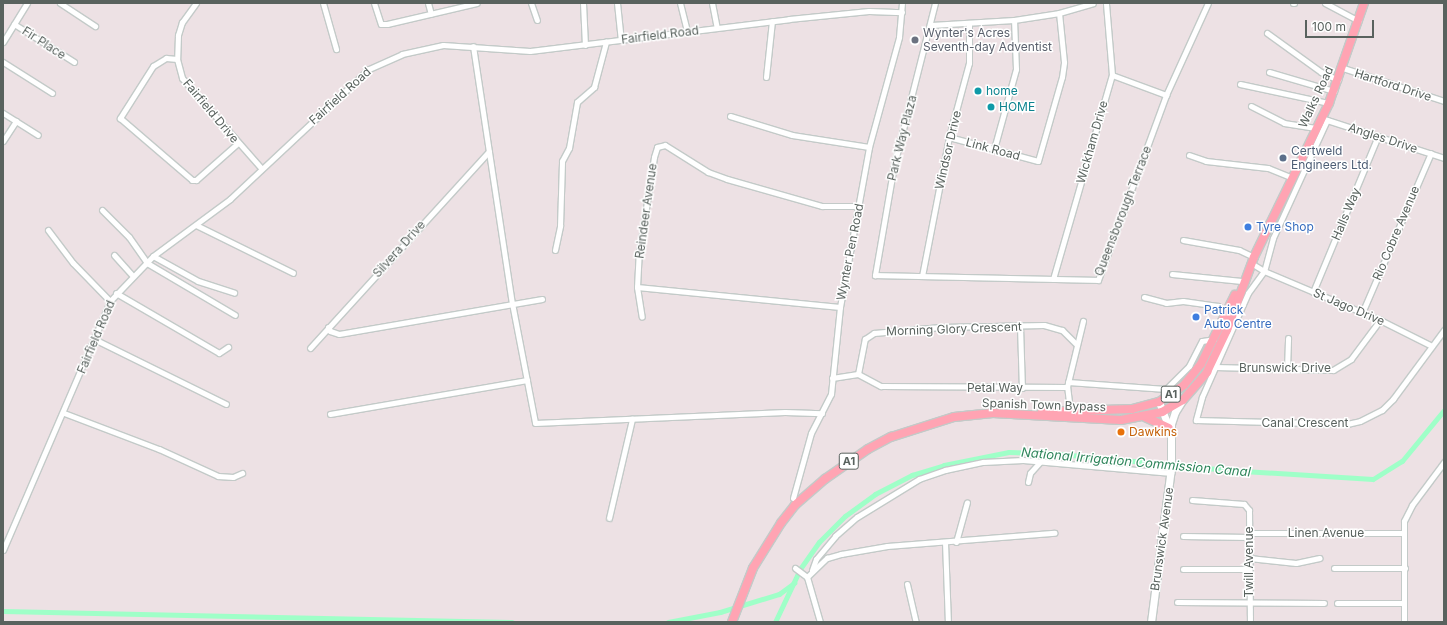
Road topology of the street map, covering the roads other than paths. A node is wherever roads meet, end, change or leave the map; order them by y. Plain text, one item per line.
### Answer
1 (27, 3) edge
2 (60, 3) edge
3 (196, 3) edge
4 (323, 3) edge
5 (374, 3) edge
6 (428, 3) edge
7 (477, 3) edge
8 (531, 3) edge
9 (583, 3) edge
10 (617, 3) edge
11 (680, 3) edge
12 (712, 3) edge
13 (902, 3) edge
14 (935, 3) edge
15 (1092, 3) edge
16 (1106, 3) edge
17 (1208, 3) edge
18 (1325, 3) edge
19 (1364, 3) edge
20 (902, 12) junction
21 (1060, 13) junction
22 (431, 14) junction
23 (537, 20) dead end
24 (1014, 20) junction
25 (1359, 20) junction
26 (772, 21) junction
27 (969, 23) junction
28 (14, 24) junction
29 (931, 25) junction
30 (95, 26) dead end
31 (717, 28) junction
32 (687, 32) junction
33 (1267, 33) dead end
34 (621, 39) junction
35 (3, 42) edge
36 (606, 42) junction
37 (585, 45) junction
38 (473, 46) junction
39 (336, 49) dead end
40 (177, 59) junction
41 (3, 62) edge
42 (74, 62) dead end
43 (1343, 68) junction
44 (1269, 72) dead end
45 (1112, 75) junction
46 (766, 77) dead end
47 (1338, 80) junction
48 (1240, 84) dead end
49 (1334, 91) junction
50 (52, 93) dead end
51 (1166, 95) junction
52 (1444, 101) edge
53 (1329, 103) junction
54 (1252, 106) dead end
55 (3, 113) edge
56 (730, 116) dead end
57 (1324, 119) junction
58 (16, 121) junction
59 (1316, 128) junction
60 (38, 134) dead end
61 (1378, 136) junction
62 (949, 137) junction
63 (3, 141) edge
64 (238, 143) junction
65 (869, 147) junction
66 (994, 149) junction
67 (489, 151) junction
68 (1431, 154) junction
69 (1189, 155) dead end
70 (1444, 158) edge
71 (261, 168) junction
72 (1290, 177) junction
73 (859, 206) junction
74 (102, 210) dead end
75 (196, 225) junction
76 (48, 230) dead end
77 (1183, 240) dead end
78 (555, 250) dead end
79 (114, 255) dead end
80 (154, 256) junction
81 (1253, 260) junction
82 (147, 264) junction
83 (1264, 271) junction
84 (293, 273) dead end
85 (1172, 274) dead end
86 (875, 275) joint
87 (133, 276) junction
88 (922, 276) junction
89 (1053, 279) junction
90 (1242, 281) junction
91 (637, 287) junction
92 (1313, 292) junction
93 (116, 293) junction
94 (234, 293) dead end
95 (1144, 297) dead end
96 (542, 299) dead end
97 (110, 300) junction
98 (512, 303) junction
99 (840, 307) junction
100 (1226, 312) junction
101 (1362, 313) junction
102 (235, 315) dead end
103 (642, 317) dead end
104 (1380, 320) junction
105 (1083, 321) dead end
106 (1020, 326) junction
107 (328, 327) junction
108 (1444, 330) edge
109 (1288, 338) dead end
110 (94, 339) junction
111 (1077, 345) junction
112 (1432, 346) junction
113 (228, 347) dead end
114 (310, 348) dead end
115 (1215, 367) junction
116 (1288, 370) junction
117 (858, 374) junction
118 (832, 378) junction
119 (526, 380) junction
120 (1068, 385) junction
121 (1022, 388) junction
122 (1169, 391) junction
123 (1183, 400) junction
124 (1159, 402) junction
125 (226, 404) dead end
126 (1070, 410) junction
127 (1162, 412) junction
128 (64, 413) junction
129 (822, 413) junction
130 (330, 414) dead end
131 (1018, 414) junction
132 (1145, 416) junction
133 (632, 419) junction
134 (1170, 430) junction
135 (1040, 462) junction
136 (1443, 465) edge
137 (1171, 471) junction
138 (242, 473) dead end
139 (1028, 482) dead end
140 (793, 498) dead end
141 (1192, 500) dead end
142 (967, 502) dead end
143 (609, 518) dead end
144 (1054, 533) dead end
145 (1404, 533) junction
146 (1249, 535) junction
147 (1183, 536) dead end
148 (945, 542) junction
149 (956, 542) junction
150 (3, 550) edge
151 (1249, 558) junction
152 (1319, 558) dead end
153 (795, 568) dead end
154 (1334, 568) dead end
155 (1405, 568) junction
156 (1249, 569) junction
157 (812, 570) junction
158 (1183, 570) dead end
159 (806, 575) junction
160 (907, 584) dead end
161 (1177, 602) dead end
162 (1250, 602) junction
163 (1324, 603) dead end
164 (1337, 603) dead end
165 (1404, 603) junction
166 (732, 622) edge
167 (820, 622) edge
168 (916, 622) edge
169 (948, 622) edge
170 (1151, 622) edge
171 (1250, 622) edge
172 (1404, 622) edge

1 - 28 street
2 - 30 street
3 - 40 street, Fairfield Drive
4 - 39 street
5 - 22 street
6 - 22 street
7 - 22 street
8 - 23 street
9 - 37 street
10 - 34 street
11 - 32 street
12 - 31 street
13 - 20 street, Wynter Pen Road
14 - 29 street, Park Way Plaza
15 - 21 street
16 - 45 street, Wickham Drive
17 - 51 street, Queensborough Terrace
18 - 25 street
19 - 25 main road, Walks Road / A1
20 - 26 street, Fairfield Road
20 - 65 street, Wynter Pen Road
21 - 24 street
21 - 66 street, Link Road
24 - 27 street
24 - 66 street
25 - 43 main road, Walks Road / A1
26 - 31 street, Fairfield Road
26 - 46 street
27 - 29 street
27 - 62 street, Windsor Drive
28 - 35 street
28 - 42 street, Fir Place
29 - 86 street, Park Way Plaza
31 - 32 street, Fairfield Road
32 - 34 street, Fairfield Road
33 - 47 street
34 - 36 street, Fairfield Road
36 - 37 street, Fairfield Road
36 - 78 street
37 - 38 street, Fairfield Road
38 - 67 street
38 - 71 street, Fairfield Road
40 - 64 street, Fairfield Drive
40 - 64 street
41 - 50 street
43 - 47 main road, Walks Road / A1
43 - 52 street, Hartford Drive
44 - 49 street
45 - 51 street
45 - 89 street, Wickham Drive
47 - 49 main road, Walks Road / A1
48 - 53 street
49 - 53 main road, Walks Road / A1
51 - 89 street, Queensborough Terrace
53 - 57 main road, Walks Road / A1
54 - 59 street
55 - 58 street
56 - 65 street
57 - 59 main road, Walks Road / A1
57 - 61 street, Angles Drive
57 - 83 street
58 - 60 street
58 - 63 street
59 - 72 main road, Walks Road / A1
61 - 68 street, Angles Drive
61 - 92 street, Halls Way
62 - 66 street, Link Road
62 - 88 street, Windsor Drive
64 - 71 street, Fairfield Drive
65 - 73 street, Wynter Pen Road
67 - 98 street
67 - 107 street, Silvera Drive
68 - 70 street, Angles Drive
68 - 101 street, Rio Cobre Avenue
69 - 72 street
71 - 75 street, Fairfield Road
72 - 81 main road, Walks Road / A1
73 - 91 street, Reindeer Avenue
73 - 99 street, Wynter Pen Road
74 - 82 street
75 - 80 street, Fairfield Road
75 - 84 street
76 - 97 street
77 - 81 street, St Jago Drive
79 - 87 street
80 - 82 street, Fairfield Road
80 - 94 street
81 - 83 street, St Jago Drive
81 - 90 main road, Walks Road / A1
81 - 123 main road, Walks Road / A1
82 - 87 street, Fairfield Road
82 - 102 street
83 - 92 street, St Jago Drive
83 - 115 street
85 - 90 street
86 - 88 street, Queensborough Terrace
87 - 93 street, Fairfield Road
88 - 89 street, Queensborough Terrace
90 - 100 main road, Walks Road / A1
91 - 99 street
91 - 103 street
92 - 101 street, St Jago Drive
93 - 97 street, Fairfield Road
93 - 113 street
95 - 100 street
96 - 98 street
97 - 110 street, Fairfield Road
98 - 107 street
98 - 119 street
99 - 118 street, Wynter Pen Road
100 - 122 main road, Walks Road / A1
101 - 104 street, St Jago Drive
104 - 112 street, St Jago Drive
104 - 116 street, Brunswick Drive
105 - 111 street
106 - 111 street, Morning Glory Crescent
106 - 117 street, Morning Glory Crescent
106 - 121 street
107 - 114 street, Silvera Drive
108 - 112 street, Canal Crescent
109 - 116 street
110 - 125 street
110 - 128 street, Fairfield Road
111 - 120 street
112 - 115 street, Canal Crescent
115 - 116 street, Brunswick Drive
117 - 118 street
117 - 121 street, Petal Way
118 - 129 street, Wynter Pen Road
119 - 130 street
119 - 133 street
120 - 121 street, Petal Way
120 - 122 street, Petal Way
120 - 126 street
122 - 124 main road, Walks Road / A1
123 - 127 main road, Walks Road / A1
123 - 134 main road, Brunswick Avenue
124 - 126 main road, Walks Road / A1
124 - 127 main road, Brunswick Avenue
126 - 131 main road, Walks Road / A1
127 - 132 main road, Spanish Town Bypass / A1
127 - 134 main road, Brunswick Avenue
128 - 138 street
128 - 150 street, Fairfield Road
129 - 133 street
129 - 140 street, Wynter Pen Road
131 - 132 main road, Spanish Town Bypass / A1
131 - 166 main road, Spanish Town Bypass / A1
132 - 134 main road
133 - 143 street
134 - 137 main road, Brunswick Avenue
135 - 137 street
135 - 139 street
135 - 157 street
136 - 145 street
137 - 170 main road, Brunswick Avenue
141 - 146 street, Twill Avenue
142 - 149 street
144 - 149 street
145 - 146 street, Linen Avenue
145 - 155 street
146 - 147 street, Linen Avenue
146 - 151 street, Twill Avenue
148 - 149 street
148 - 157 street
148 - 169 street
151 - 152 street
151 - 156 street, Twill Avenue
153 - 159 street
154 - 155 street
155 - 165 street
156 - 158 street
156 - 162 street, Twill Avenue
157 - 159 street
159 - 167 street
160 - 168 street
161 - 162 street
162 - 163 street
162 - 171 street, Twill Avenue
164 - 165 street
165 - 172 street

